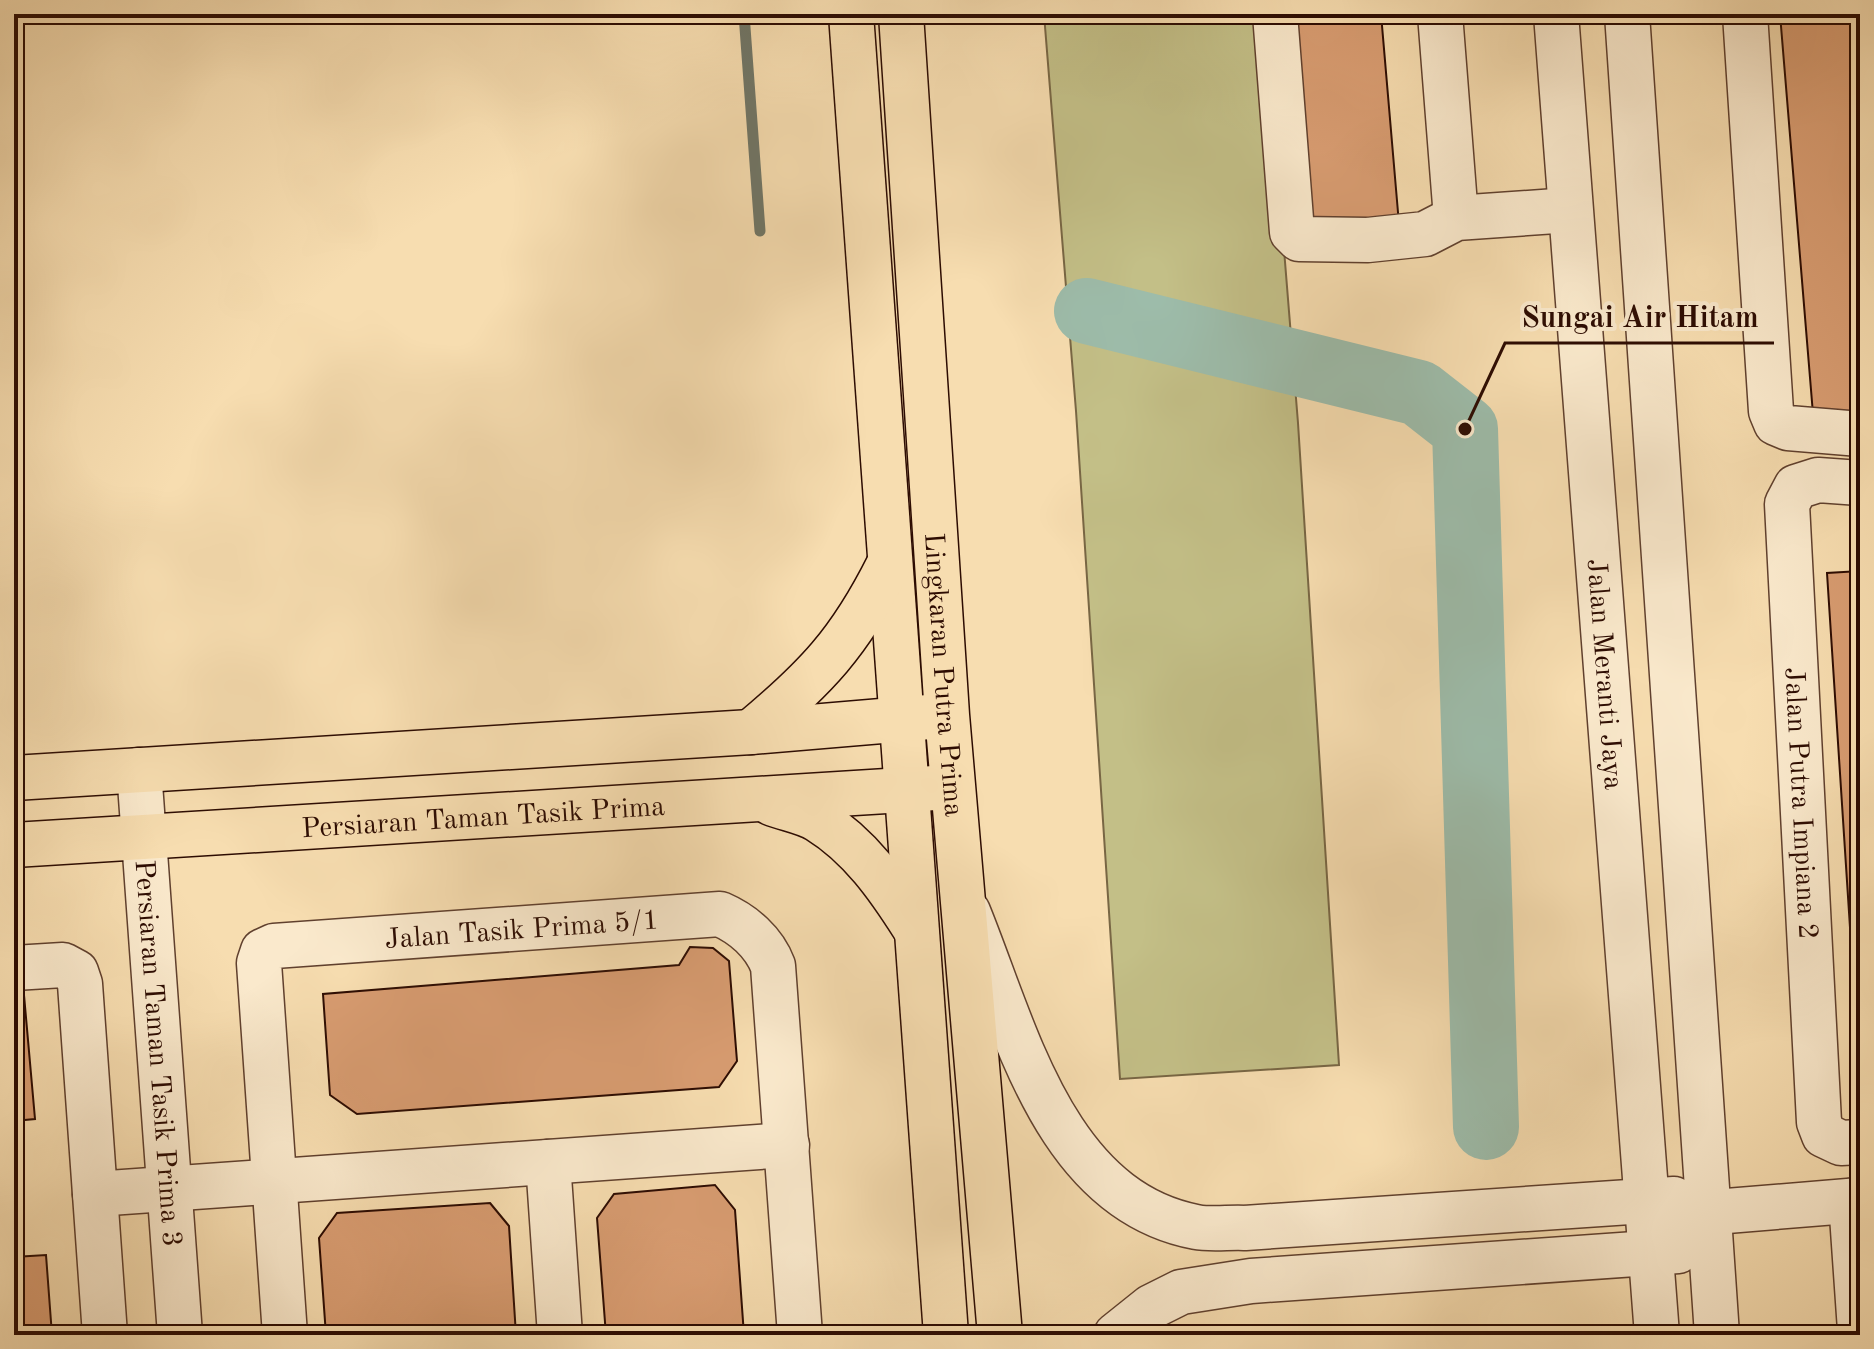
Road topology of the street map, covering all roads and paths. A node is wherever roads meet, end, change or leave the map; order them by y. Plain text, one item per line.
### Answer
1 (851, 14) edge
2 (901, 14) edge
3 (1275, 14) edge
4 (1440, 14) edge
5 (1556, 14) edge
6 (1627, 14) edge
7 (1745, 14) edge
8 (1570, 210) junction
9 (1456, 218) junction
10 (1860, 434) edge
11 (1860, 483) edge
12 (889, 564) junction
13 (947, 715) junction
14 (900, 720) junction
15 (751, 732) junction
16 (139, 770) junction
17 (14, 778) edge
18 (953, 787) junction
19 (905, 790) junction
20 (756, 798) junction
21 (144, 837) junction
22 (14, 845) edge
23 (962, 899) junction
24 (915, 929) junction
25 (14, 968) edge
26 (1860, 1142) edge
27 (787, 1145) junction
28 (548, 1162) junction
29 (274, 1182) junction
30 (169, 1188) junction
31 (95, 1194) junction
32 (1856, 1201) edge
33 (1708, 1219) junction
34 (1649, 1224) junction
35 (1860, 1330) edge
36 (105, 1335) edge
37 (180, 1335) edge
38 (285, 1335) edge
39 (560, 1335) edge
40 (800, 1335) edge
41 (946, 1335) edge
42 (1000, 1335) edge
43 (1116, 1335) edge
44 (1657, 1335) edge
45 (1717, 1335) edge

1 - 12 main road, Lingkaran Putra Prima
2 - 13 main road, Lingkaran Putra Prima
3 - 9 street
4 - 9 street
5 - 8 street, Jalan Meranti Jaya
6 - 33 street
7 - 10 street
8 - 9 street
8 - 34 street, Jalan Meranti Jaya
11 - 26 street, Jalan Putra Impiana 2
12 - 14 main road, Lingkaran Putra Prima
12 - 15 main road
13 - 14 main road
13 - 18 main road, Lingkaran Putra Prima
14 - 15 main road
14 - 19 main road, Lingkaran Putra Prima
15 - 16 main road
16 - 17 main road
16 - 21 street, Persiaran Taman Tasik Prima 3
18 - 19 main road, Persiaran Taman Tasik Prima
18 - 23 main road, Lingkaran Putra Prima
19 - 20 main road, Persiaran Taman Tasik Prima
19 - 24 main road, Lingkaran Putra Prima
20 - 21 main road, Persiaran Taman Tasik Prima
20 - 24 main road
21 - 22 main road, Persiaran Taman Tasik Prima
21 - 30 street, Persiaran Taman Tasik Prima 3
23 - 34 street
23 - 42 main road, Lingkaran Putra Prima
24 - 41 main road, Lingkaran Putra Prima
25 - 31 street
27 - 28 street
27 - 29 street, Jalan Tasik Prima 5/1
27 - 40 street, Jalan Tasik Prima 5/1
28 - 29 street
28 - 39 street
29 - 30 street
29 - 38 street, Jalan Tasik Prima 5/1
30 - 31 street
30 - 37 street, Persiaran Taman Tasik Prima 3
31 - 36 street
32 - 33 street
32 - 35 street
33 - 34 street
33 - 45 street
34 - 43 street
34 - 44 street, Jalan Meranti Jaya

